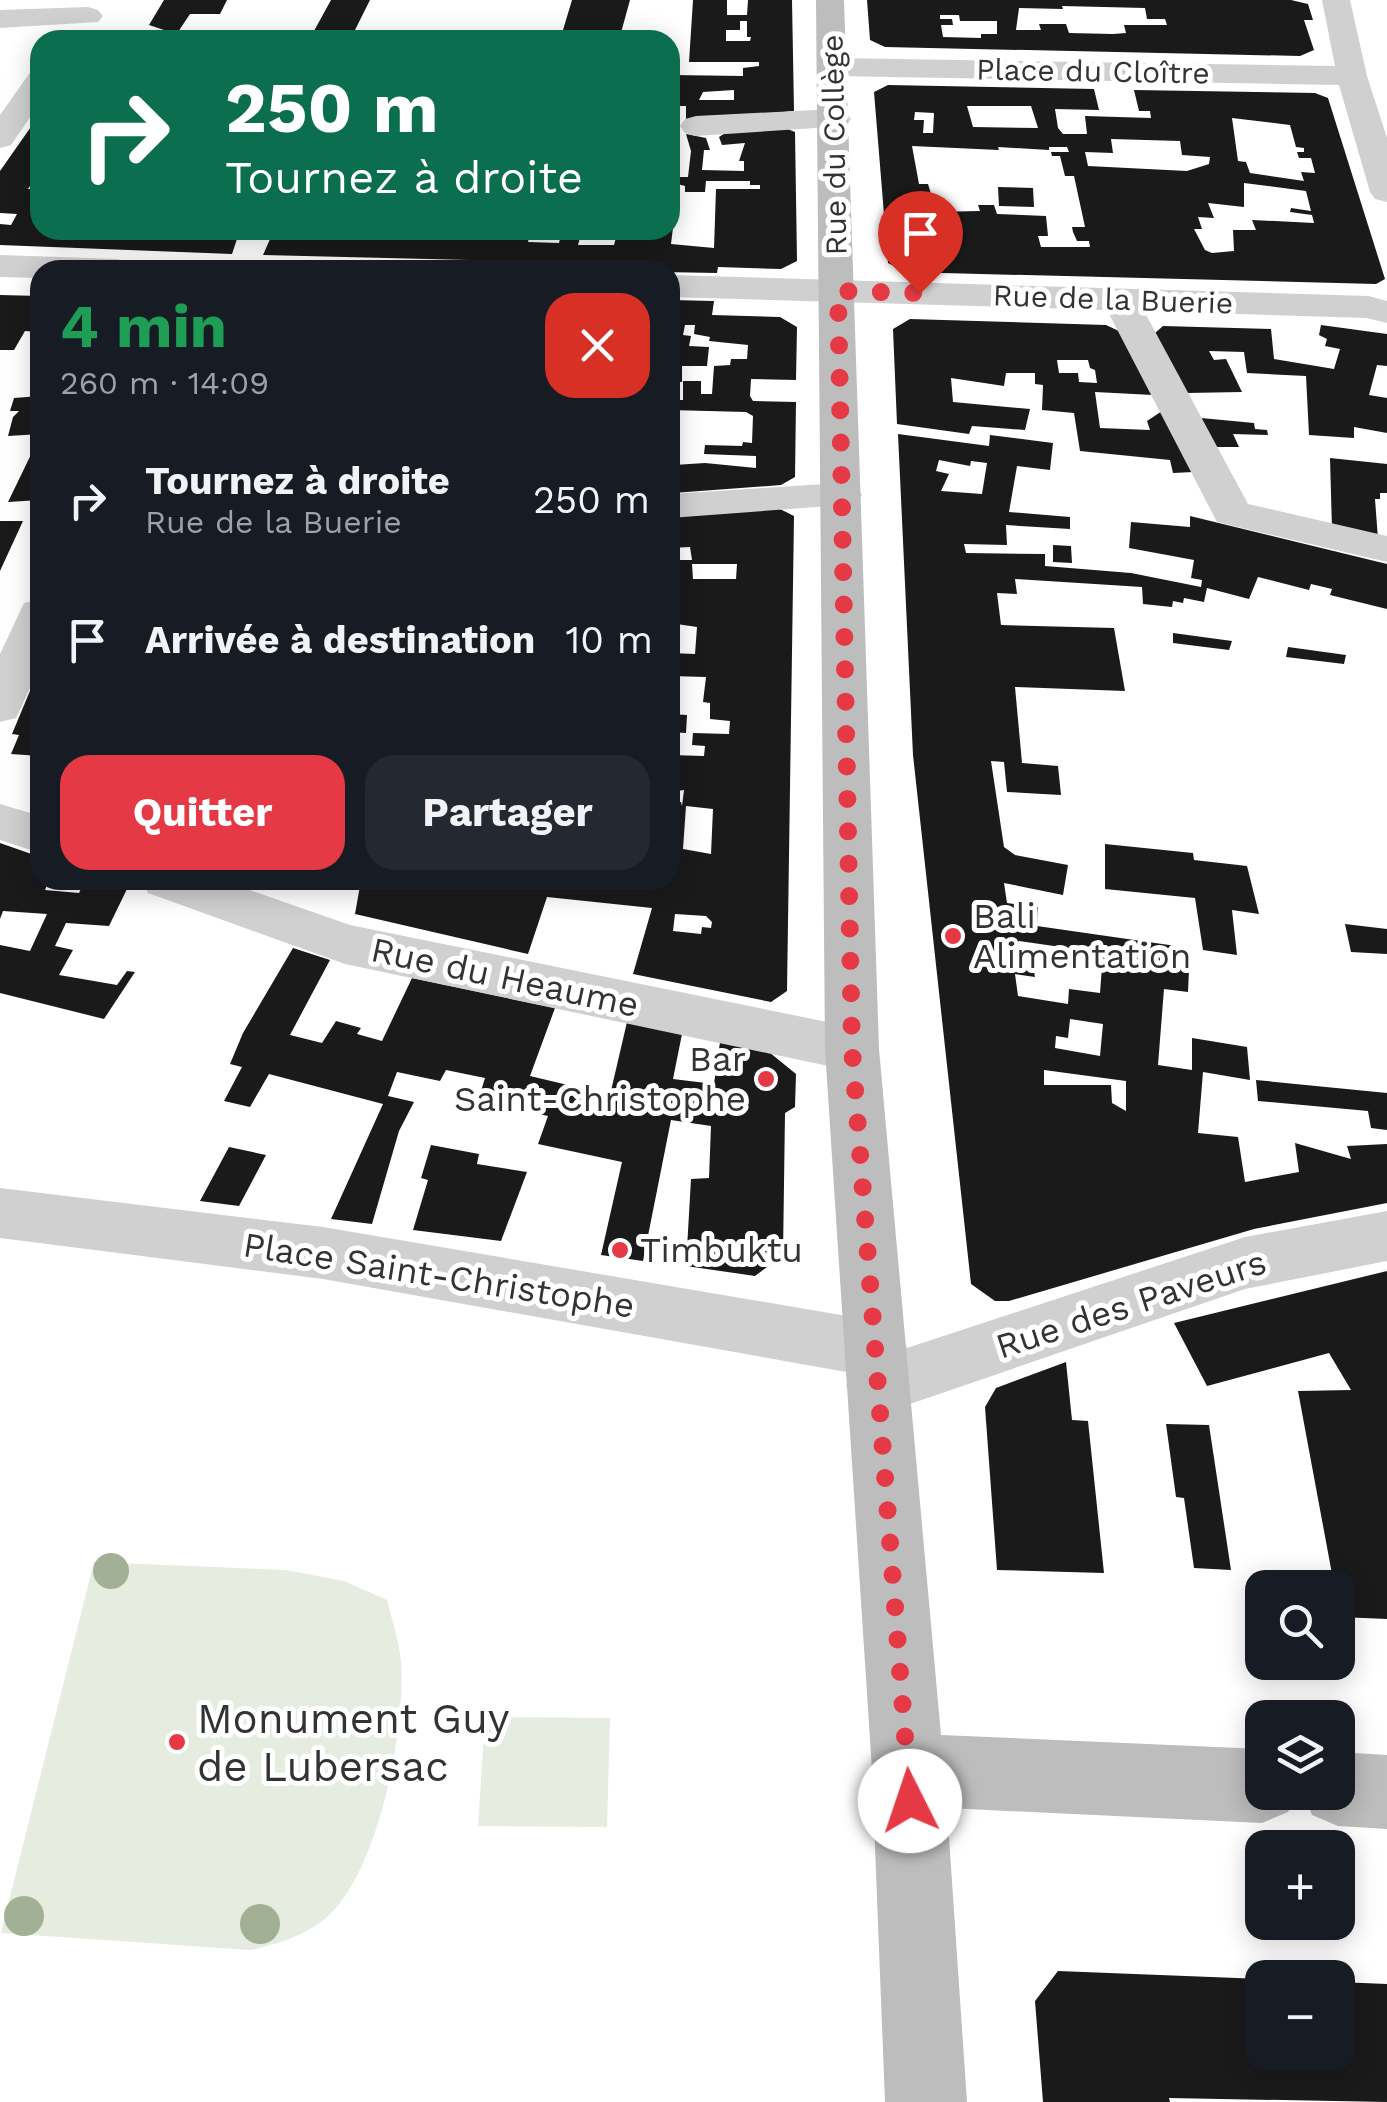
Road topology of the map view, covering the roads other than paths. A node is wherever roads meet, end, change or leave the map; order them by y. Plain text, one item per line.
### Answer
1 (830, 0) edge
2 (1336, 0) edge
3 (97, 8) edge
4 (0, 18) edge
5 (78, 30) edge
6 (834, 66) junction
7 (1352, 76) junction
8 (30, 95) edge
9 (835, 119) junction
10 (696, 126) dead end
11 (0, 138) edge
12 (1387, 192) edge
13 (0, 266) edge
14 (30, 267) edge
15 (680, 286) edge
16 (838, 291) junction
17 (1119, 299) junction
18 (1387, 312) edge
19 (841, 494) junction
20 (680, 505) edge
21 (1387, 550) edge
22 (30, 636) edge
23 (0, 707) edge
24 (0, 821) edge
25 (30, 832) edge
26 (194, 890) edge
27 (852, 1049) junction
28 (0, 1212) edge
29 (1387, 1236) edge
30 (877, 1368) junction
31 (908, 1770) junction
32 (1245, 1785) edge
33 (1355, 1790) edge
34 (1387, 1792) edge
35 (926, 2102) edge

1 - 6 main road, Rue du Collège
2 - 7 street
3 - 4 street
3 - 5 street
6 - 7 street, Place du Cloître
6 - 9 main road, Rue du Collège
7 - 12 street
8 - 11 street
9 - 10 street
9 - 16 main road, Rue du Collège
13 - 14 street
15 - 16 street, Rue de la Buerie
16 - 17 street, Rue de la Buerie
16 - 19 main road, Rue du Collège
17 - 18 street, Rue de la Buerie
17 - 21 street
19 - 20 street
19 - 27 main road, Rue du Collège
22 - 23 street
24 - 25 street
26 - 27 street, Rue du Heaume
27 - 30 main road, Rue du Collège
28 - 30 street, Place Saint-Christophe
29 - 30 street, Rue des Paveurs
30 - 31 main road, Rue du Collège
31 - 32 main road
31 - 35 main road, Rue du Collège
33 - 34 main road

